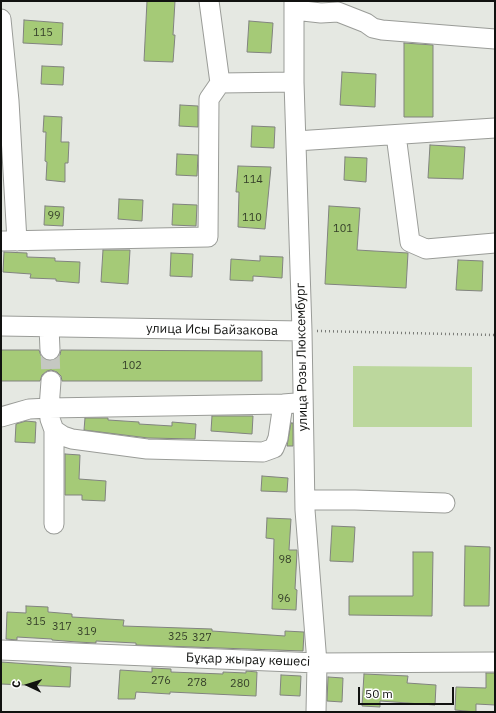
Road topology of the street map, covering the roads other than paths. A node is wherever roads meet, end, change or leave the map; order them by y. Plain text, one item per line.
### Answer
1 (209, 1) edge
2 (294, 6) edge
3 (1, 19) edge
4 (495, 39) edge
5 (294, 82) junction
6 (220, 83) junction
7 (5, 101) edge
8 (495, 128) edge
9 (396, 135) junction
10 (296, 141) junction
11 (9, 241) edge
12 (495, 243) edge
13 (1, 326) edge
14 (49, 327) junction
15 (302, 331) junction
16 (50, 350) tunnel mouth
17 (51, 381) tunnel mouth
18 (303, 402) junction
19 (283, 404) junction
20 (49, 408) junction
21 (1, 417) edge
22 (54, 430) junction
23 (305, 500) junction
24 (445, 503) dead end
25 (54, 524) dead end
26 (1, 650) edge
27 (495, 662) edge
28 (316, 663) junction
29 (316, 712) edge

1 - 6 street
2 - 4 street
2 - 5 street, улица Розы Люксембург
3 - 7 street
5 - 6 street
5 - 10 street, улица Розы Люксембург
6 - 11 street
7 - 11 street
8 - 9 street
9 - 10 street
9 - 12 street
10 - 15 street, улица Розы Люксембург
13 - 14 street, улица Исы Байзакова
14 - 15 street, улица Исы Байзакова
14 - 16 street
15 - 18 street, улица Розы Люксембург
17 - 20 street
18 - 19 street
18 - 23 street, улица Розы Люксембург
19 - 20 street
19 - 22 street
20 - 21 street
20 - 22 street
22 - 25 street
23 - 24 street
23 - 28 street, улица Розы Люксембург
26 - 28 street, Бұқар жырау көшесі
27 - 28 street, Бұқар жырау көшесі
28 - 29 street, улица Розы Люксембург

